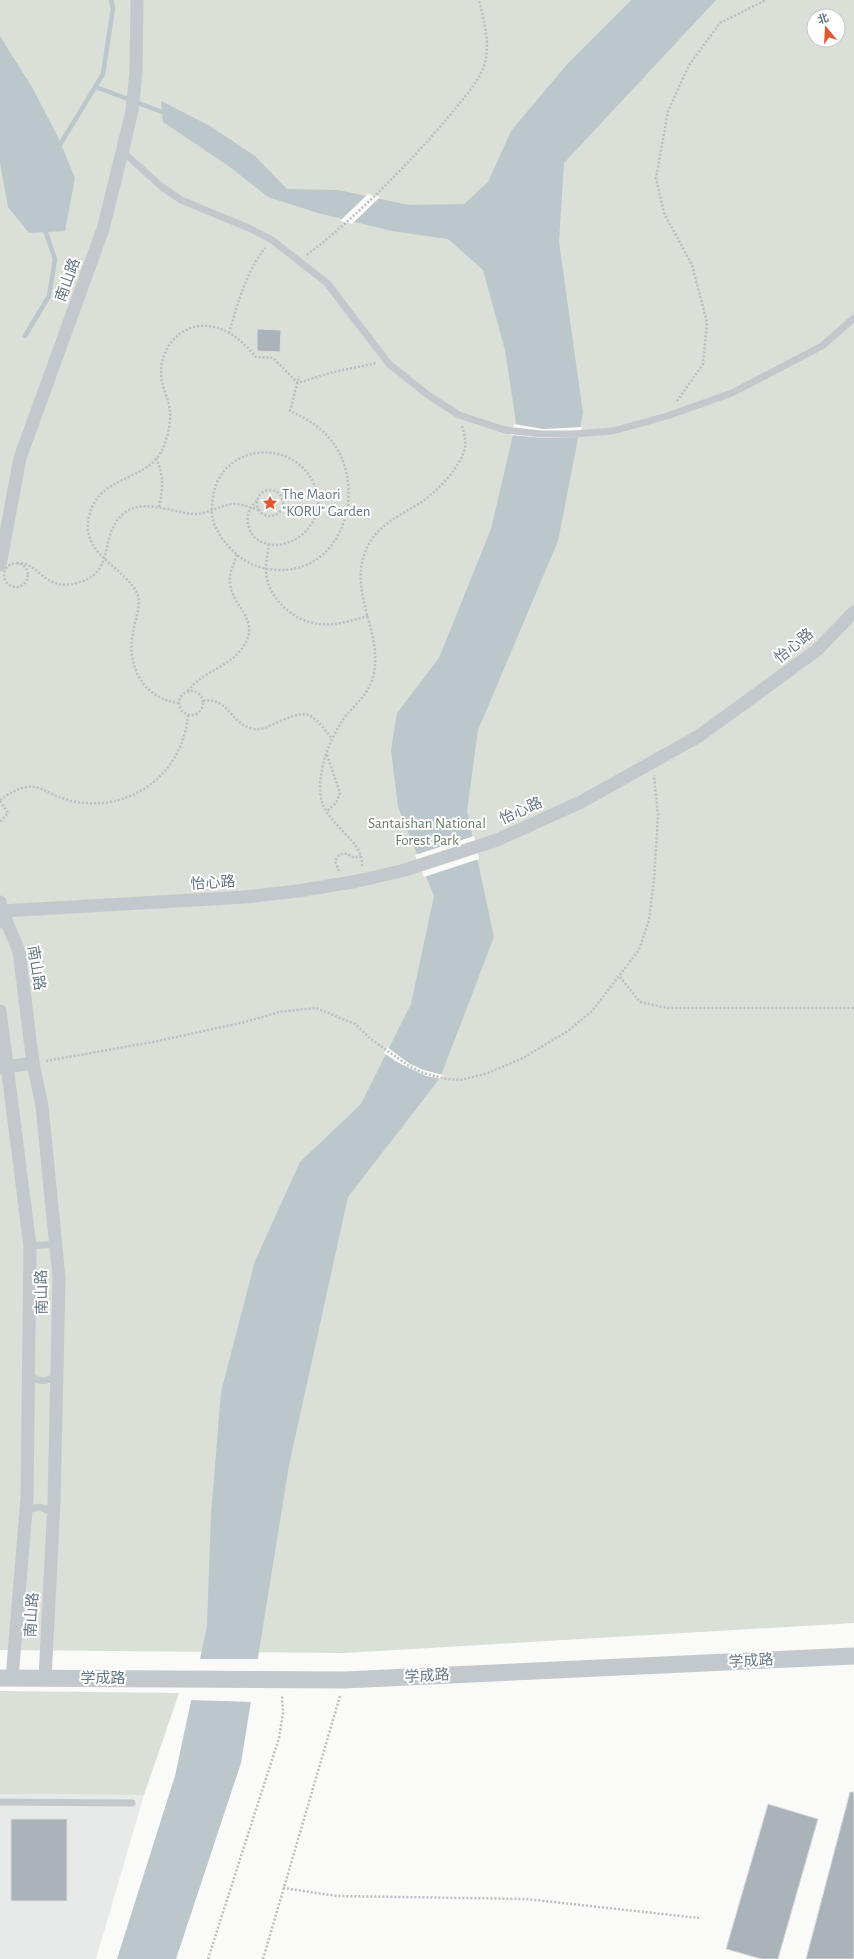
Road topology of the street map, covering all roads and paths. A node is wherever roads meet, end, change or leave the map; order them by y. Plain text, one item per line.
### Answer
1 (137, 0) edge
2 (479, 0) edge
3 (766, 0) edge
4 (122, 151) junction
5 (272, 240) junction
6 (299, 261) junction
7 (854, 318) edge
8 (229, 333) junction
9 (387, 362) junction
10 (300, 376) dead end
11 (298, 383) junction
12 (459, 415) junction
13 (667, 416) junction
14 (156, 458) junction
15 (257, 501) junction
16 (159, 508) junction
17 (250, 508) junction
18 (259, 510) junction
19 (211, 511) junction
20 (269, 544) junction
21 (237, 555) junction
22 (105, 559) junction
23 (17, 563) junction
24 (0, 565) edge
25 (266, 569) junction
26 (854, 612) edge
27 (368, 616) junction
28 (188, 691) junction
29 (203, 701) junction
30 (178, 703) junction
31 (188, 715) junction
32 (332, 739) junction
33 (326, 755) junction
34 (653, 761) junction
35 (0, 800) edge
36 (327, 811) junction
37 (0, 822) edge
38 (361, 856) junction
39 (358, 872) dead end
40 (342, 875) dead end
41 (1, 912) edge
42 (620, 977) junction
43 (854, 1008) edge
44 (0, 1011) edge
45 (34, 1063) junction
46 (4, 1068) edge
47 (56, 1244) junction
48 (30, 1246) junction
49 (29, 1375) junction
50 (57, 1375) junction
51 (26, 1511) junction
52 (54, 1514) junction
53 (854, 1656) edge
54 (6, 1678) edge
55 (45, 1678) junction
56 (272, 1679) junction
57 (344, 1680) junction
58 (0, 1802) edge
59 (132, 1803) dead end
60 (283, 1888) junction
61 (699, 1918) dead end
62 (208, 1959) edge
63 (263, 1959) edge

1 - 4 street, 南山路
2 - 6 path
3 - 13 path
4 - 5 lane
4 - 24 street, 南山路
5 - 6 lane
5 - 8 path
6 - 9 lane
7 - 13 lane
8 - 11 path
8 - 14 path
9 - 11 path
9 - 12 lane
10 - 11 path
11 - 25 path
12 - 13 lane
12 - 27 path
14 - 16 path
14 - 22 path
15 - 17 path
15 - 18 path
15 - 18 path
16 - 19 path
16 - 22 path
17 - 18 path
17 - 19 path
17 - 20 path
19 - 20 path
19 - 21 path
20 - 25 path
21 - 25 path
21 - 28 path
22 - 23 path
22 - 30 path
23 - 23 path
25 - 27 path
26 - 34 street, 怡心路
27 - 32 path
28 - 29 path
28 - 30 path
29 - 31 path
29 - 32 path
30 - 31 path
31 - 35 path
32 - 33 path
33 - 36 path
33 - 36 path
34 - 41 street, 怡心路
34 - 42 path
35 - 37 path
36 - 38 path
38 - 39 path
38 - 40 path
41 - 45 street, 南山路
42 - 43 path
42 - 45 path
44 - 46 street, 南山路
45 - 46 street
45 - 47 street, 南山路
46 - 48 street, 南山路
47 - 48 lane
47 - 50 street, 南山路
48 - 49 street, 南山路
49 - 50 lane
49 - 51 street, 南山路
50 - 52 street, 南山路
51 - 52 lane
51 - 54 street, 南山路
52 - 55 street, 南山路
53 - 57 street, 学成路
54 - 55 street, 学成路
55 - 56 street, 学成路
56 - 57 street, 学成路
56 - 62 path
57 - 60 path
58 - 59 lane
60 - 61 path
60 - 63 path

